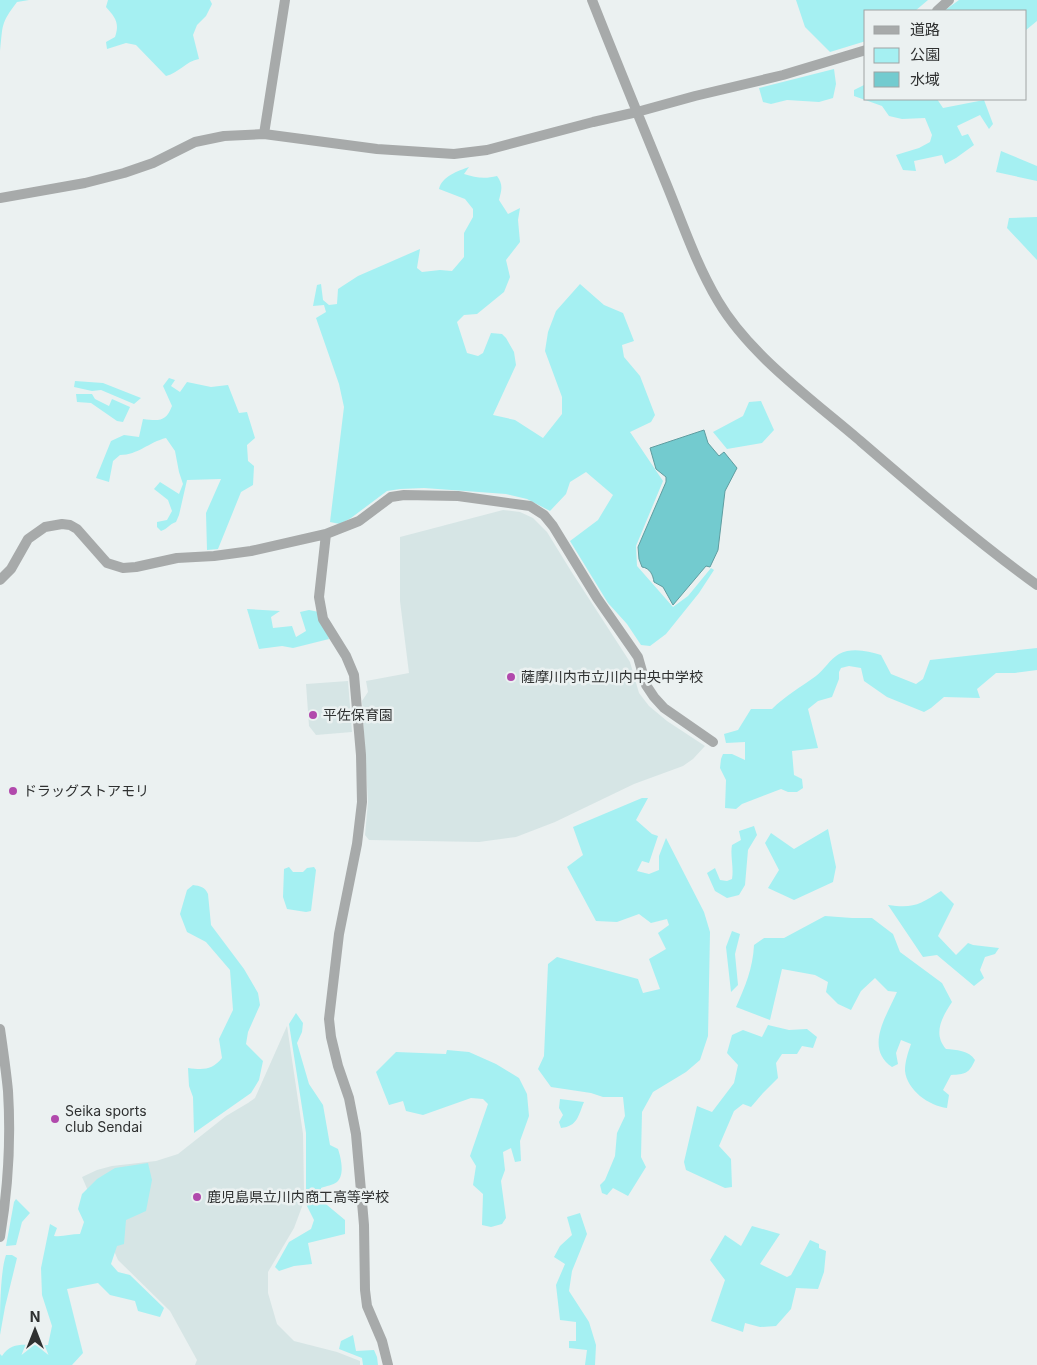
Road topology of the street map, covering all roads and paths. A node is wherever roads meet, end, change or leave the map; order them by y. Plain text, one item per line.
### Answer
1 (285, 0) edge
2 (592, 0) edge
3 (950, 0) edge
4 (938, 10) edge
5 (864, 51) edge
6 (638, 112) junction
7 (264, 134) junction
8 (0, 198) edge
9 (326, 534) junction
10 (0, 580) edge
11 (1037, 585) edge
12 (713, 742) dead end
13 (0, 1030) edge
14 (0, 1237) edge
15 (388, 1365) edge

1 - 7 street
2 - 6 street
3 - 4 street
5 - 6 street
6 - 7 street
6 - 11 street
7 - 8 street
9 - 10 street
9 - 12 street
9 - 15 street
13 - 14 street

